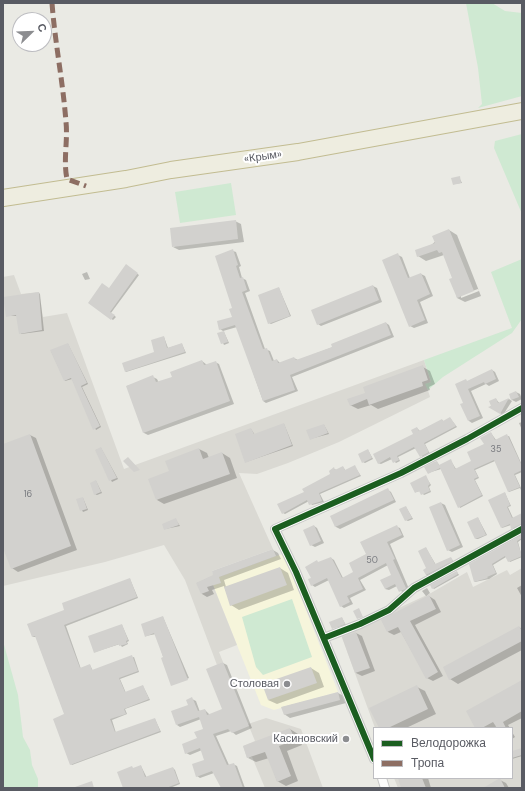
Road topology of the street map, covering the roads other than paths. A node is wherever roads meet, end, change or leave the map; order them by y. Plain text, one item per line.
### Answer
1 (522, 111) edge
2 (522, 118) edge
3 (3, 198) edge
4 (3, 204) edge
5 (522, 408) edge
6 (522, 529) edge
7 (324, 638) junction
8 (373, 757) edge

1 - 3 highway, «Крым»
2 - 4 highway
5 - 7 street
6 - 7 street
7 - 8 street

